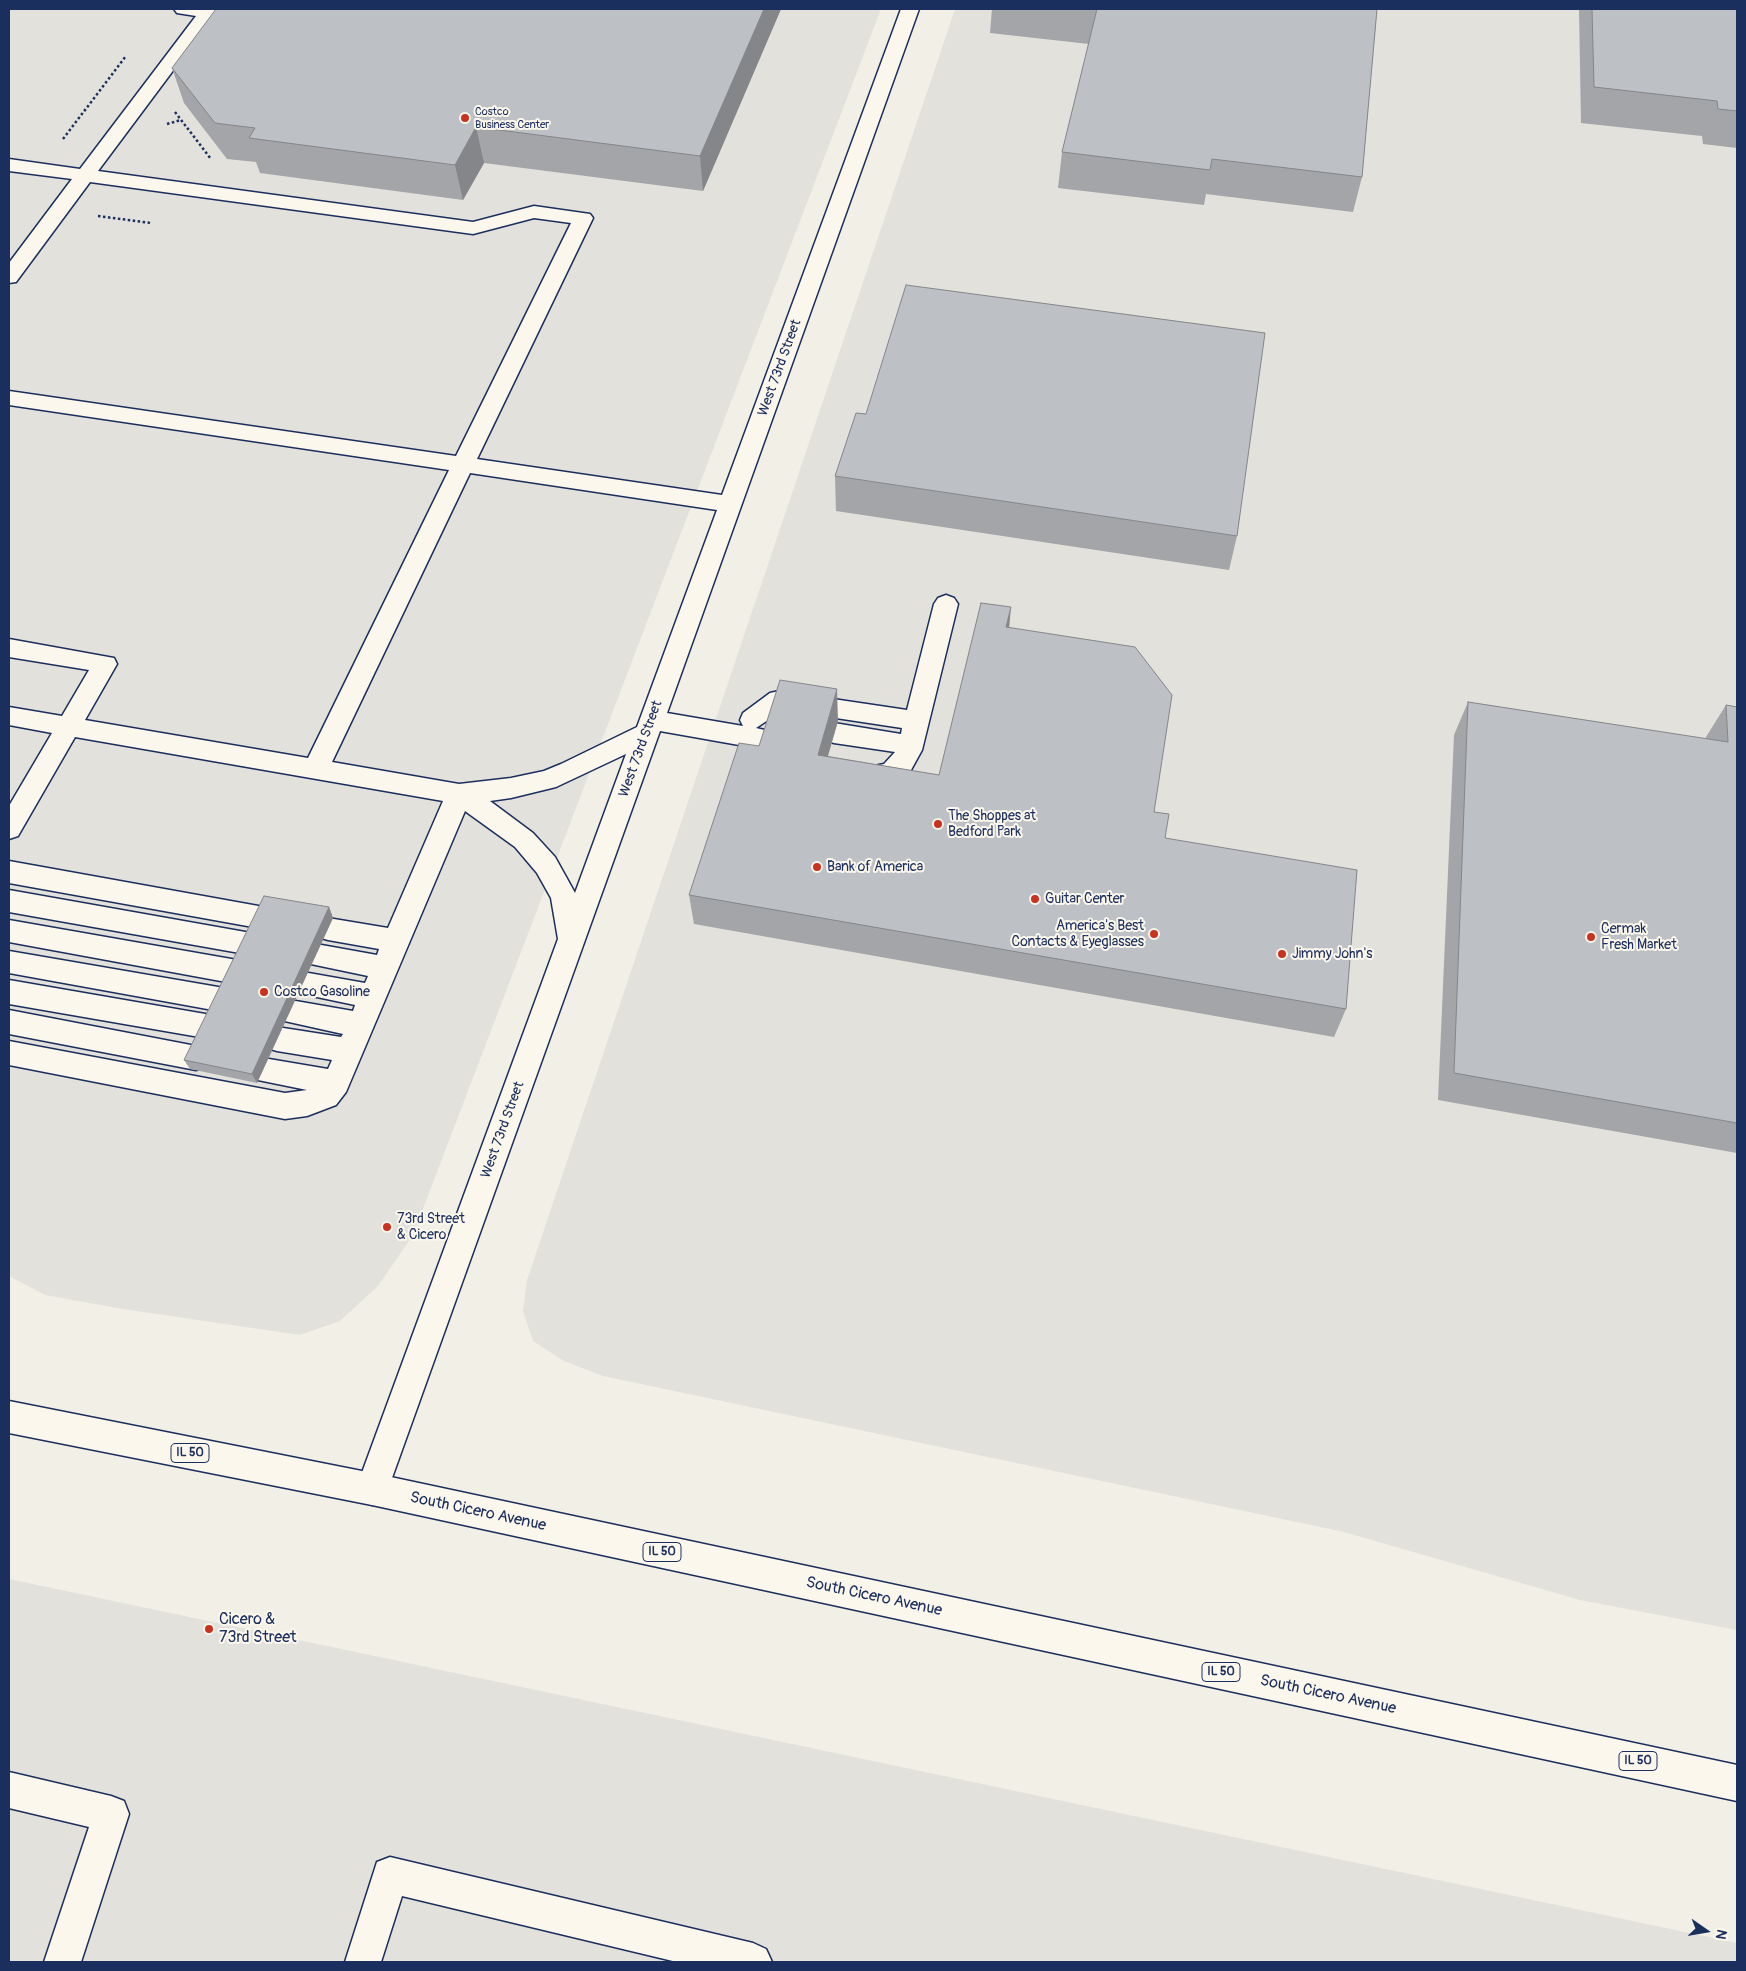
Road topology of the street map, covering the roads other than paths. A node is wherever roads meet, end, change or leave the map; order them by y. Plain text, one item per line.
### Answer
1 (183, 9) edge
2 (910, 9) edge
3 (209, 10) edge
4 (9, 165) edge
5 (85, 176) junction
6 (9, 277) edge
7 (9, 398) edge
8 (464, 464) junction
9 (730, 504) junction
10 (946, 604) dead end
11 (9, 648) edge
12 (9, 716) edge
13 (752, 720) junction
14 (916, 721) junction
15 (68, 726) junction
16 (650, 727) junction
17 (730, 733) junction
18 (833, 751) dead end
19 (315, 770) junction
20 (459, 794) junction
21 (9, 829) edge
22 (9, 872) edge
23 (9, 901) edge
24 (264, 918) edge
25 (328, 929) dead end
26 (9, 931) edge
27 (572, 940) junction
28 (397, 941) junction
29 (251, 944) edge
30 (316, 955) dead end
31 (9, 962) edge
32 (385, 968) junction
33 (238, 972) edge
34 (303, 984) dead end
35 (9, 992) edge
36 (372, 996) junction
37 (224, 1000) edge
38 (290, 1012) dead end
39 (9, 1022) edge
40 (360, 1025) junction
41 (211, 1027) edge
42 (277, 1039) dead end
43 (350, 1051) junction
44 (9, 1053) edge
45 (196, 1058) edge
46 (264, 1070) dead end
47 (336, 1084) junction
48 (9, 1417) edge
49 (372, 1490) junction
50 (1737, 1783) edge
51 (9, 1790) edge
52 (63, 1962) edge
53 (363, 1962) edge
54 (753, 1962) edge

1 - 3 street
2 - 9 street, West 73rd Street
3 - 5 street
4 - 5 street
5 - 6 street
5 - 8 street
7 - 8 street
8 - 9 street
8 - 19 street
9 - 16 street, West 73rd Street
10 - 14 street
11 - 15 street
12 - 15 street
13 - 14 street
13 - 17 street
13 - 17 street
14 - 18 street
15 - 19 street
15 - 21 street
16 - 17 street
16 - 20 street
16 - 27 street, West 73rd Street
19 - 20 street
20 - 27 street
20 - 28 street
22 - 24 street
23 - 29 street
25 - 28 street
26 - 33 street
27 - 49 street, West 73rd Street
28 - 32 street
30 - 32 street
31 - 37 street
32 - 36 street
34 - 36 street
35 - 41 street
36 - 40 street
38 - 40 street
39 - 45 street
40 - 43 street
42 - 43 street
43 - 47 street
44 - 47 street
46 - 47 street
48 - 49 street, South Cicero Avenue / IL 50
49 - 50 street, South Cicero Avenue / IL 50
51 - 52 street
53 - 54 street

